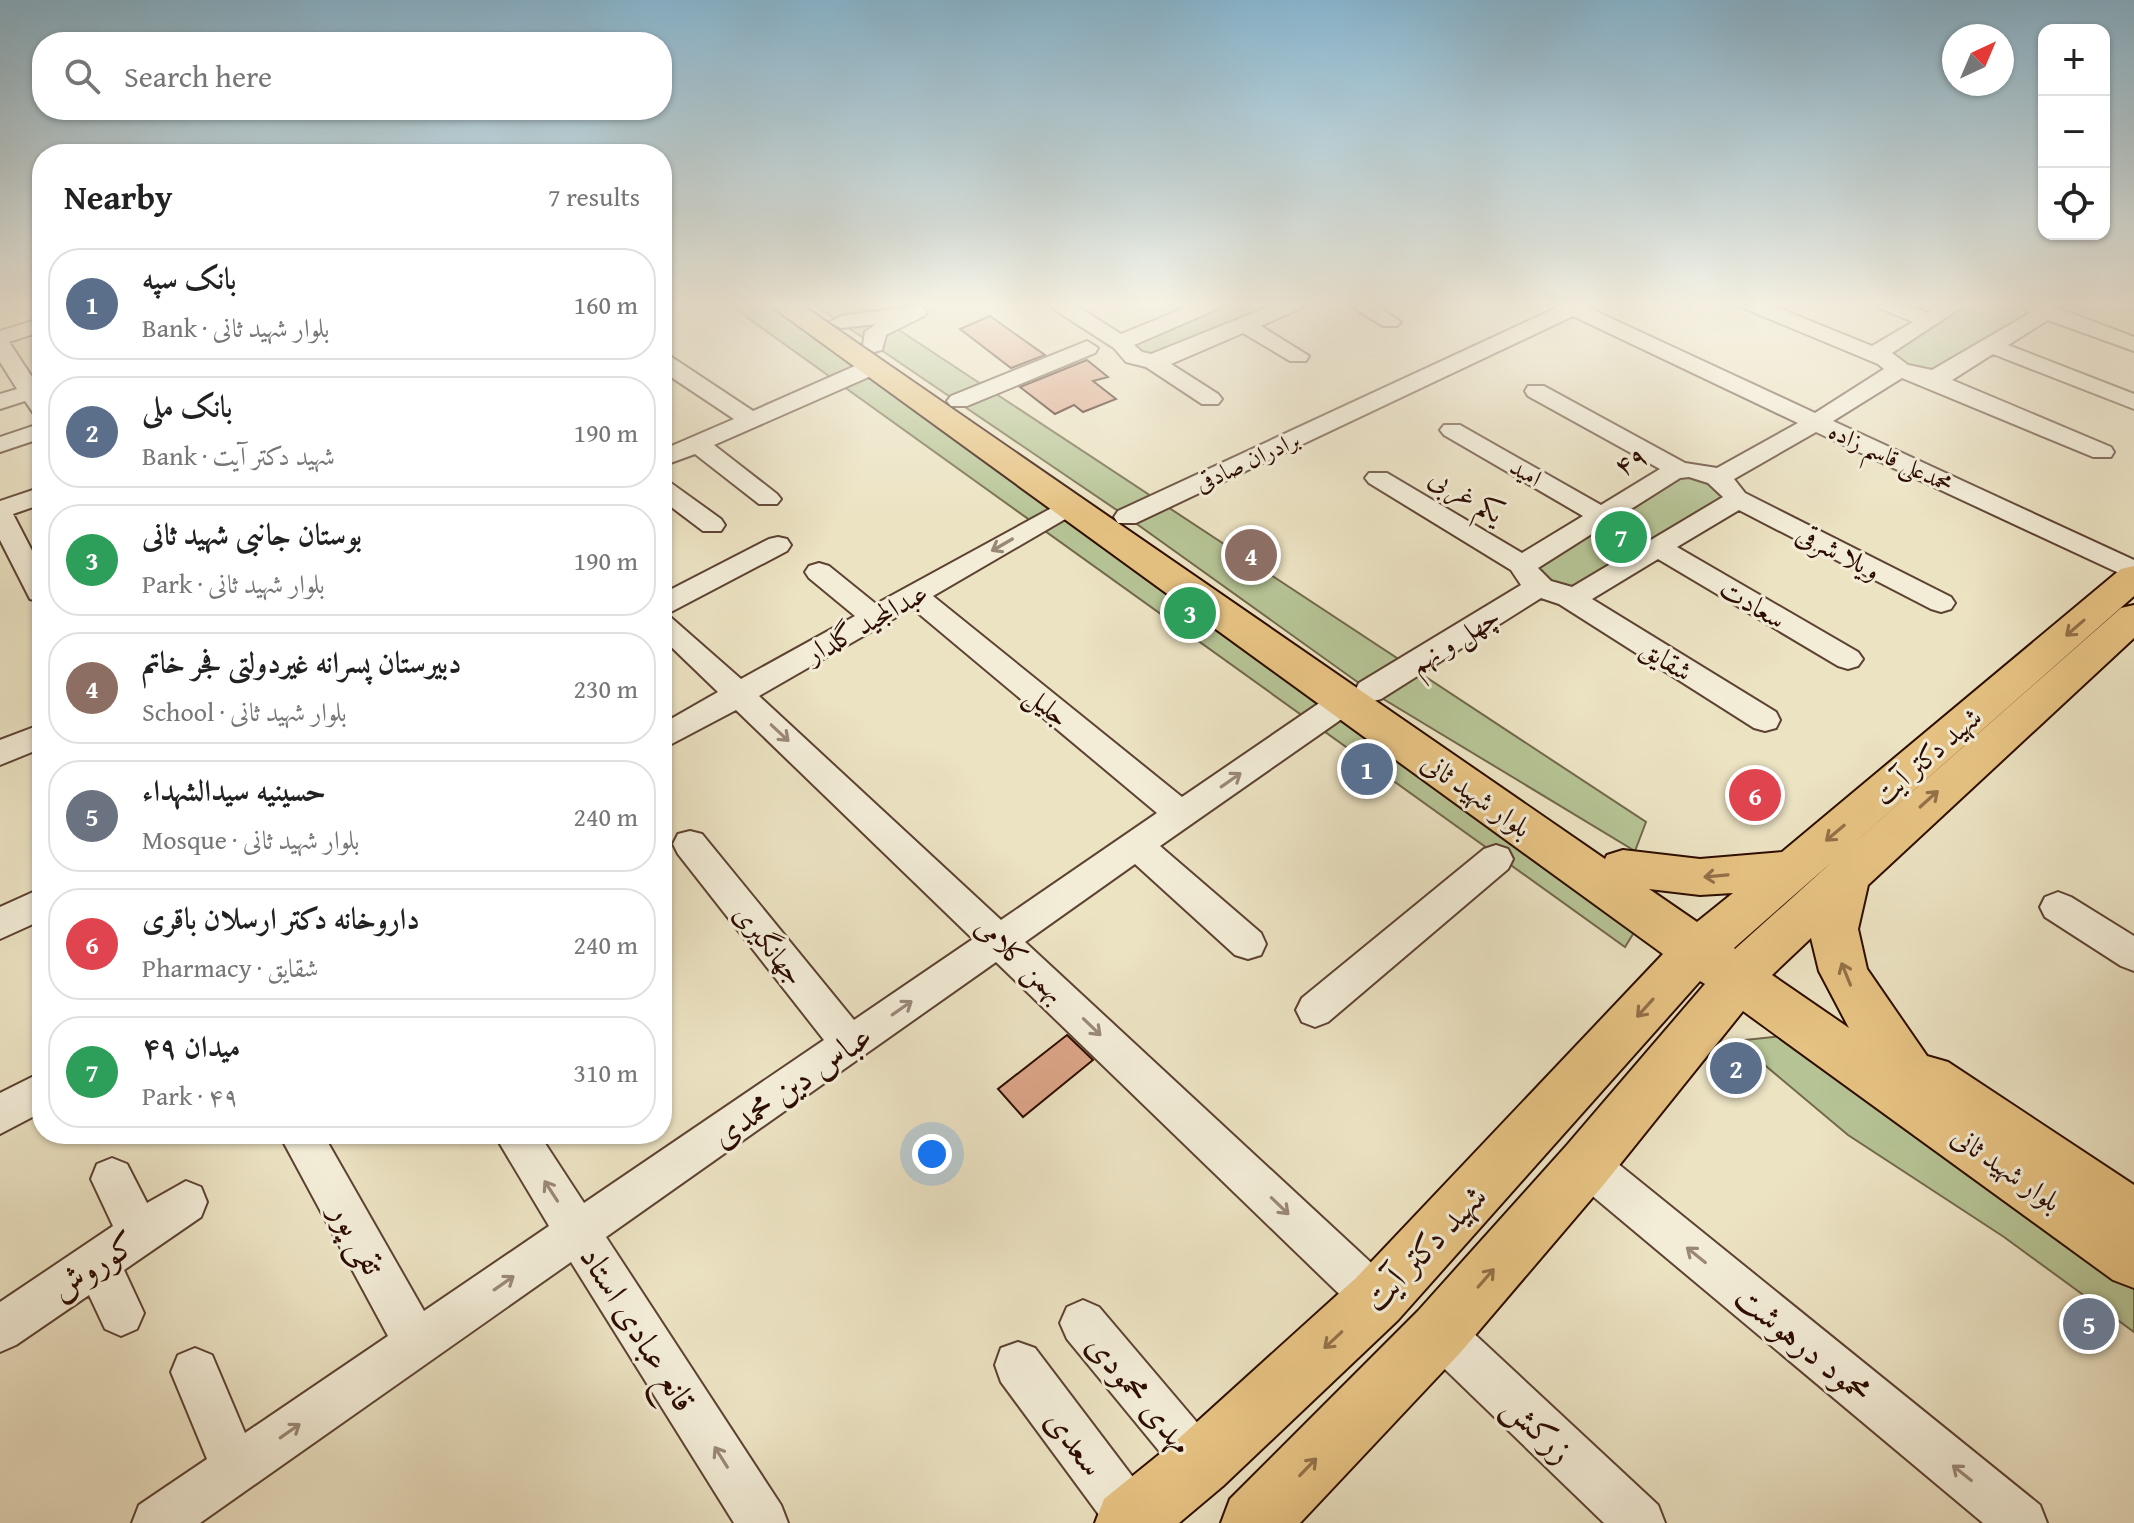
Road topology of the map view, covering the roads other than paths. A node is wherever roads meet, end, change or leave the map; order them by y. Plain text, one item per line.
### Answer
1 (676, 374) edge
2 (844, 374) edge
3 (902, 374) edge
4 (911, 374) edge
5 (1024, 374) edge
6 (1172, 374) edge
7 (1427, 374) edge
8 (1716, 374) edge
9 (1879, 374) edge
10 (1918, 374) edge
11 (1946, 374) edge
12 (2063, 374) edge
13 (1925, 377) junction
14 (1536, 391) dead end
15 (32, 397) edge
16 (1210, 399) dead end
17 (959, 401) junction
18 (0, 402) edge
19 (2134, 402) edge
20 (1816, 422) junction
21 (740, 424) junction
22 (1452, 430) dead end
23 (32, 434) edge
24 (696, 443) junction
25 (0, 445) edge
26 (755, 448) dead end
27 (2102, 452) dead end
28 (672, 454) edge
29 (1680, 470) junction
30 (1378, 478) dead end
31 (1727, 488) junction
32 (672, 495) edge
33 (32, 499) edge
34 (768, 499) dead end
35 (1070, 506) junction
36 (0, 512) edge
37 (1600, 515) junction
38 (1127, 517) junction
39 (712, 525) dead end
40 (778, 545) dead end
41 (1658, 548) junction
42 (2134, 571) edge
43 (819, 572) dead end
44 (1530, 576) junction
45 (32, 577) edge
46 (2134, 577) edge
47 (914, 595) junction
48 (1569, 597) junction
49 (672, 601) edge
50 (1941, 603) dead end
51 (873, 616) junction
52 (2134, 617) edge
53 (672, 631) edge
54 (1848, 659) dead end
55 (739, 695) junction
56 (1358, 696) junction
57 (1765, 720) dead end
58 (672, 732) edge
59 (32, 737) edge
60 (3, 743) edge
61 (1182, 815) junction
62 (690, 844) dead end
63 (1137, 846) junction
64 (1496, 859) dead end
65 (1623, 868) junction
66 (1793, 869) junction
67 (1851, 870) junction
68 (2058, 907) dead end
69 (32, 908) edge
70 (0, 924) edge
71 (1001, 940) junction
72 (1248, 944) dead end
73 (1728, 955) junction
74 (2134, 955) edge
75 (1315, 1010) dead end
76 (850, 1044) junction
77 (1904, 1062) junction
78 (32, 1097) edge
79 (0, 1115) edge
80 (306, 1144) edge
81 (521, 1144) edge
82 (1586, 1164) junction
83 (112, 1179) dead end
84 (186, 1202) dead end
85 (2134, 1218) edge
86 (578, 1232) junction
87 (139, 1234) junction
88 (2134, 1259) edge
89 (97, 1262) junction
90 (1377, 1299) junction
91 (121, 1313) dead end
92 (1083, 1323) dead end
93 (0, 1329) edge
94 (1439, 1332) junction
95 (417, 1343) junction
96 (1018, 1365) dead end
97 (195, 1372) dead end
98 (1200, 1463) junction
99 (236, 1469) junction
100 (1131, 1521) edge
101 (157, 1523) edge
102 (763, 1523) edge
103 (1254, 1523) edge
104 (1640, 1523) edge
105 (2022, 1523) edge

1 - 21 street
2 - 21 street
3 - 35 main road, بلوار شهید ثانی
4 - 17 main road, بلوار شهید ثانی
5 - 17 street
6 - 16 street
7 - 38 street, برادران صادقی
8 - 20 street, محمدعلی قاسم زاده
9 - 20 street
10 - 13 street
11 - 13 street
12 - 19 street
13 - 27 street
14 - 29 street
15 - 18 street
17 - 38 main road, بلوار شهید ثانی
20 - 31 street
20 - 42 street, محمدعلی قاسم زاده
21 - 24 street
21 - 26 street
22 - 37 street, امید
23 - 25 street
24 - 28 street
24 - 34 street
29 - 31 street, ۴۹
29 - 37 street, ۴۹
30 - 44 street, یکم غربی
31 - 41 street
31 - 50 street, ویلا شرقی
32 - 39 street
33 - 36 street
35 -> 47 street, عبدالمجید گلدار
35 - 56 main road, بلوار شهید ثانی
36 - 45 street
37 - 44 street, ۴۹
38 - 56 main road, بلوار شهید ثانی
40 - 49 street
41 - 48 street
41 - 54 street, سعادت
43 - 51 street
44 - 48 street
44 - 56 street, چهل و نهم
46 -> 66 main road, شهید دکتر آیت
47 - 51 street, عبدالمجید گلدار
47 - 61 street, جلیل
48 - 57 street, شقایق
51 - 55 street, عبدالمجید گلدار
67 -> 52 main road, شهید دکتر آیت
53 - 55 street, بهمن کلامی
55 - 58 street, عبدالمجید گلدار
55 -> 71 street, بهمن کلامی
61 -> 56 street, عباس دین محمدی
56 - 65 main road, بلوار شهید ثانی
56 - 73 main road, بلوار شهید ثانی
59 - 60 street
61 - 63 street, عباس دین محمدی
62 - 76 street, جهانگیری
63 - 71 street, عباس دین محمدی
63 - 72 street
64 - 75 street
66 -> 65 main road
65 - 73 main road, بلوار شهید ثانی
66 - 73 main road, شهید دکتر آیت
67 - 73 main road, شهید دکتر آیت
77 -> 67 main road
68 - 74 street
69 - 70 street
76 -> 71 street, عباس دین محمدی
71 -> 90 street, بهمن کلامی
73 - 77 main road, بلوار شهید ثانی
73 - 82 main road, شهید دکتر آیت
73 - 88 main road, بلوار شهید ثانی
73 -> 90 main road, شهید دکتر آیت
76 - 86 street, عباس دین محمدی
77 - 85 main road, بلوار شهید ثانی
78 - 79 street
80 - 95 street, تقی پور
86 -> 81 street, قانع عبادی استاد
94 -> 82 main road, شهید دکتر آیت
105 -> 82 street, محمود درهوشت
83 - 87 street
84 - 87 street, کوروش
95 -> 86 street, عباس دین محمدی
102 -> 86 street, قانع عبادی استاد
87 - 89 street, کوروش
89 - 91 street
89 - 93 street, کوروش
90 -> 98 main road, شهید دکتر آیت
92 - 98 street, مهدی محمودی
103 -> 94 main road, شهید دکتر آیت
94 - 104 street, زرکش
99 -> 95 street, عباس دین محمدی
96 - 100 street, سعدی
97 - 99 street
98 - 100 main road, شهید دکتر آیت
99 - 101 street, عباس دین محمدی

